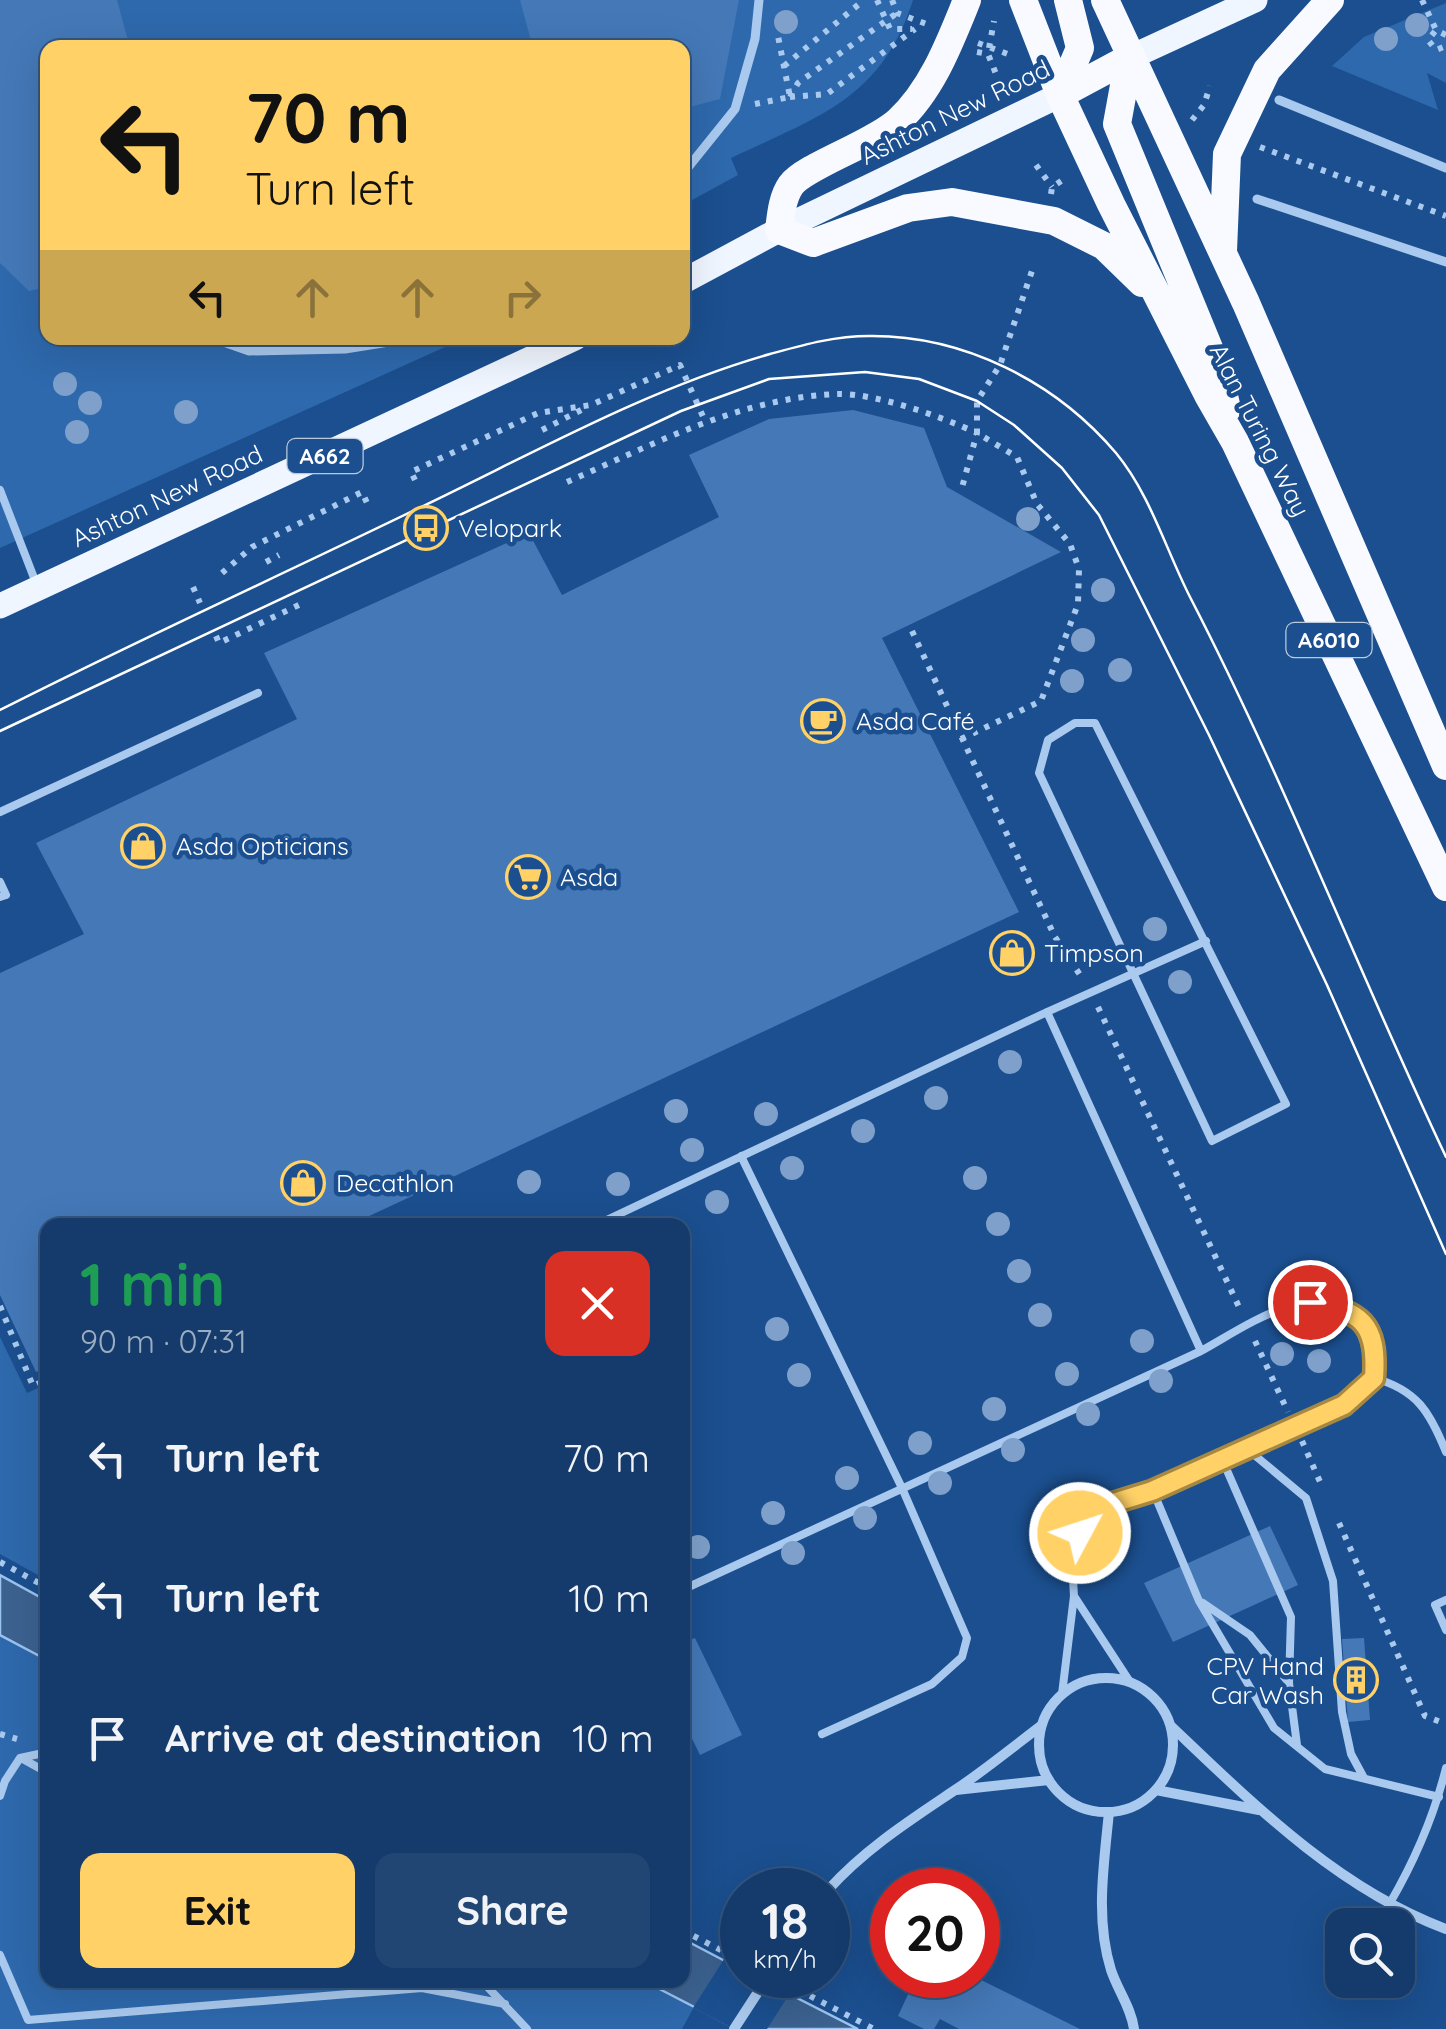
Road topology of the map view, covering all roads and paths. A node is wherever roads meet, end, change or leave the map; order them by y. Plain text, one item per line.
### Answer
1 (759, 0) edge
2 (864, 0) edge
3 (877, 0) edge
4 (892, 0) edge
5 (967, 0) edge
6 (1023, 0) edge
7 (1068, 0) edge
8 (1105, 0) edge
9 (1255, 0) edge
10 (1330, 0) edge
11 (1422, 0) edge
12 (995, 13) dead end
13 (1436, 30) junction
14 (778, 33) dead end
15 (1446, 34) edge
16 (1446, 46) edge
17 (966, 49) dead end
18 (988, 54) junction
19 (1129, 58) junction
20 (784, 66) junction
21 (996, 74) dead end
22 (1210, 86) dead end
23 (1060, 95) junction
24 (790, 96) junction
25 (1279, 100) dead end
26 (734, 109) junction
27 (1186, 127) dead end
28 (1036, 165) dead end
29 (690, 166) edge
30 (1446, 168) edge
31 (1052, 187) dead end
32 (1257, 199) dead end
33 (779, 230) junction
34 (1222, 253) junction
35 (1446, 262) edge
36 (1034, 265) dead end
37 (690, 278) edge
38 (1163, 304) junction
39 (232, 345) edge
40 (370, 345) edge
41 (560, 345) edge
42 (592, 405) junction
43 (705, 421) junction
44 (542, 430) dead end
45 (978, 433) junction
46 (1235, 442) junction
47 (415, 480) dead end
48 (567, 482) dead end
49 (0, 490) edge
50 (961, 491) dead end
51 (367, 503) dead end
52 (279, 555) dead end
53 (266, 562) dead end
54 (222, 574) dead end
55 (38, 587) junction
56 (193, 587) dead end
57 (200, 603) dead end
58 (303, 603) dead end
59 (0, 606) edge
60 (912, 631) dead end
61 (216, 636) dead end
62 (258, 693) dead end
63 (961, 739) junction
64 (1446, 766) edge
65 (0, 812) edge
66 (0, 882) edge
67 (1446, 887) edge
68 (1036, 895) dead end
69 (0, 897) edge
70 (1206, 941) junction
71 (1136, 975) junction
72 (1047, 1012) junction
73 (741, 1156) junction
74 (611, 1218) edge
75 (0, 1306) edge
76 (1201, 1351) junction
77 (1374, 1378) junction
78 (40, 1383) edge
79 (1246, 1448) junction
80 (1446, 1452) edge
81 (1222, 1459) junction
82 (902, 1488) junction
83 (1152, 1491) junction
84 (0, 1562) edge
85 (40, 1584) edge
86 (690, 1586) edge
87 (1074, 1596) junction
88 (1446, 1600) edge
89 (1199, 1601) junction
90 (1446, 1630) edge
91 (1130, 1682) junction
92 (1289, 1683) junction
93 (1062, 1694) junction
94 (1042, 1725) junction
95 (1170, 1725) junction
96 (822, 1734) dead end
97 (1297, 1747) junction
98 (40, 1754) edge
99 (20, 1758) junction
100 (1446, 1768) edge
101 (40, 1769) edge
102 (1364, 1778) junction
103 (1049, 1780) junction
104 (956, 1790) junction
105 (1156, 1790) junction
106 (0, 1796) edge
107 (1439, 1798) junction
108 (1260, 1810) junction
109 (1108, 1812) junction
110 (847, 1868) edge
111 (1390, 1903) junction
112 (1446, 1929) edge
113 (690, 1934) edge
114 (720, 1950) edge
115 (0, 1954) edge
116 (489, 1988) edge
117 (754, 1998) edge
118 (813, 1998) edge
119 (504, 2004) junction
120 (527, 2029) edge
121 (734, 2029) edge
122 (874, 2029) edge
123 (1134, 2029) edge

1 - 26 street
2 - 20 path
3 - 24 path
4 - 24 path
5 - 33 highway
6 - 23 highway, Alan Turing Way / A6010
7 - 23 highway
8 - 19 highway, Alan Turing Way / A6010
9 - 19 main road, Ashton New Road
10 - 34 highway
11 - 13 path
12 - 18 path
13 - 15 path
13 - 16 path
14 - 20 path
17 - 18 path
18 - 21 path
19 - 23 highway, Ashton New Road
19 - 34 highway, Alan Turing Way / A6010
19 - 46 highway
20 - 24 path
22 - 27 path
23 - 33 main road, Ashton New Road
23 - 38 highway, Alan Turing Way / A6010
24 - 26 path
25 - 30 street
26 - 29 street
28 - 31 path
32 - 35 street
33 - 37 main road, Ashton New Road
33 - 38 highway
34 - 64 highway, Alan Turing Way / A6010
36 - 45 path
38 - 46 highway, Alan Turing Way / A6010
39 - 40 street
41 - 55 main road, Ashton New Road / A662
42 - 43 path
42 - 44 path
42 - 47 path
43 - 45 path
43 - 48 path
45 - 50 path
45 - 63 path
46 - 67 highway, Alan Turing Way / A6010
49 - 55 lane
51 - 54 path
52 - 53 path
55 - 59 main road, Ashton New Road / A662
56 - 57 path
58 - 61 path
60 - 63 path
62 - 65 lane
63 - 68 path
66 - 69 lane
70 - 71 lane
70 - 71 lane
70 - 71 lane
71 - 72 lane
72 - 73 lane
72 - 76 lane
73 - 74 lane
73 - 82 lane
75 - 78 path
76 - 77 lane
76 - 82 lane
77 - 79 lane
77 - 80 lane
79 - 81 lane
79 - 102 lane
81 - 83 lane
81 - 92 lane
82 - 86 lane
82 - 96 lane
83 - 87 lane
83 - 89 lane
84 - 85 path
87 - 91 lane
87 - 93 lane
88 - 90 lane
89 - 92 lane
89 - 97 lane
91 - 93 street
91 - 95 street
92 - 97 lane
93 - 94 street
94 - 103 street
94 - 104 street
95 - 105 street
95 - 108 street
97 - 102 lane
98 - 99 lane
99 - 101 lane
99 - 106 lane
100 - 107 lane
102 - 107 lane
103 - 104 street
103 - 109 street
104 - 110 street
105 - 108 street
105 - 109 street
107 - 111 lane
108 - 111 street
109 - 123 street
111 - 112 street
113 - 114 path
115 - 119 lane
116 - 119 lane
117 - 121 street
118 - 122 path
119 - 120 lane

